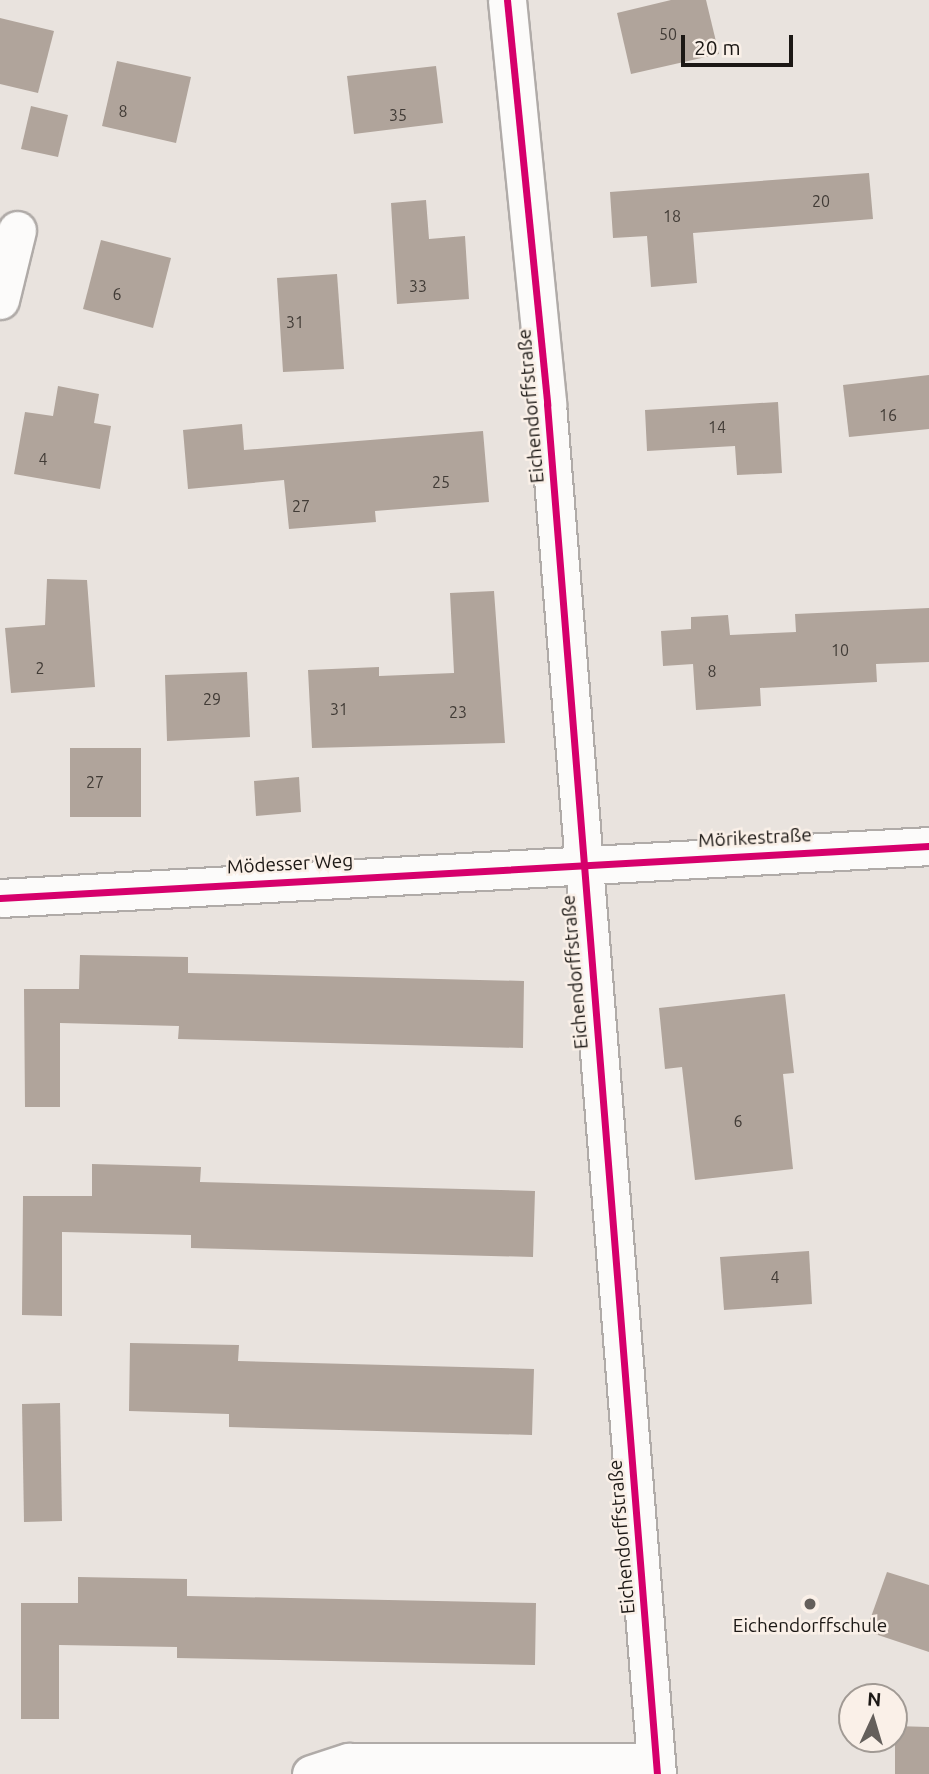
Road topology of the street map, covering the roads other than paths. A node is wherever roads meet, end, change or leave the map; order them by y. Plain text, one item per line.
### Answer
1 (507, 0) edge
2 (17, 230) dead end
3 (0, 300) edge
4 (929, 846) edge
5 (582, 862) junction
6 (0, 898) edge
7 (656, 1768) edge
8 (311, 1774) edge

1 - 5 street, Eichendorffstraße
2 - 3 street
4 - 5 street, Mörikestraße
5 - 6 street, Mödesser Weg
5 - 7 street, Eichendorffstraße
7 - 8 street, Eichendorffstraße

